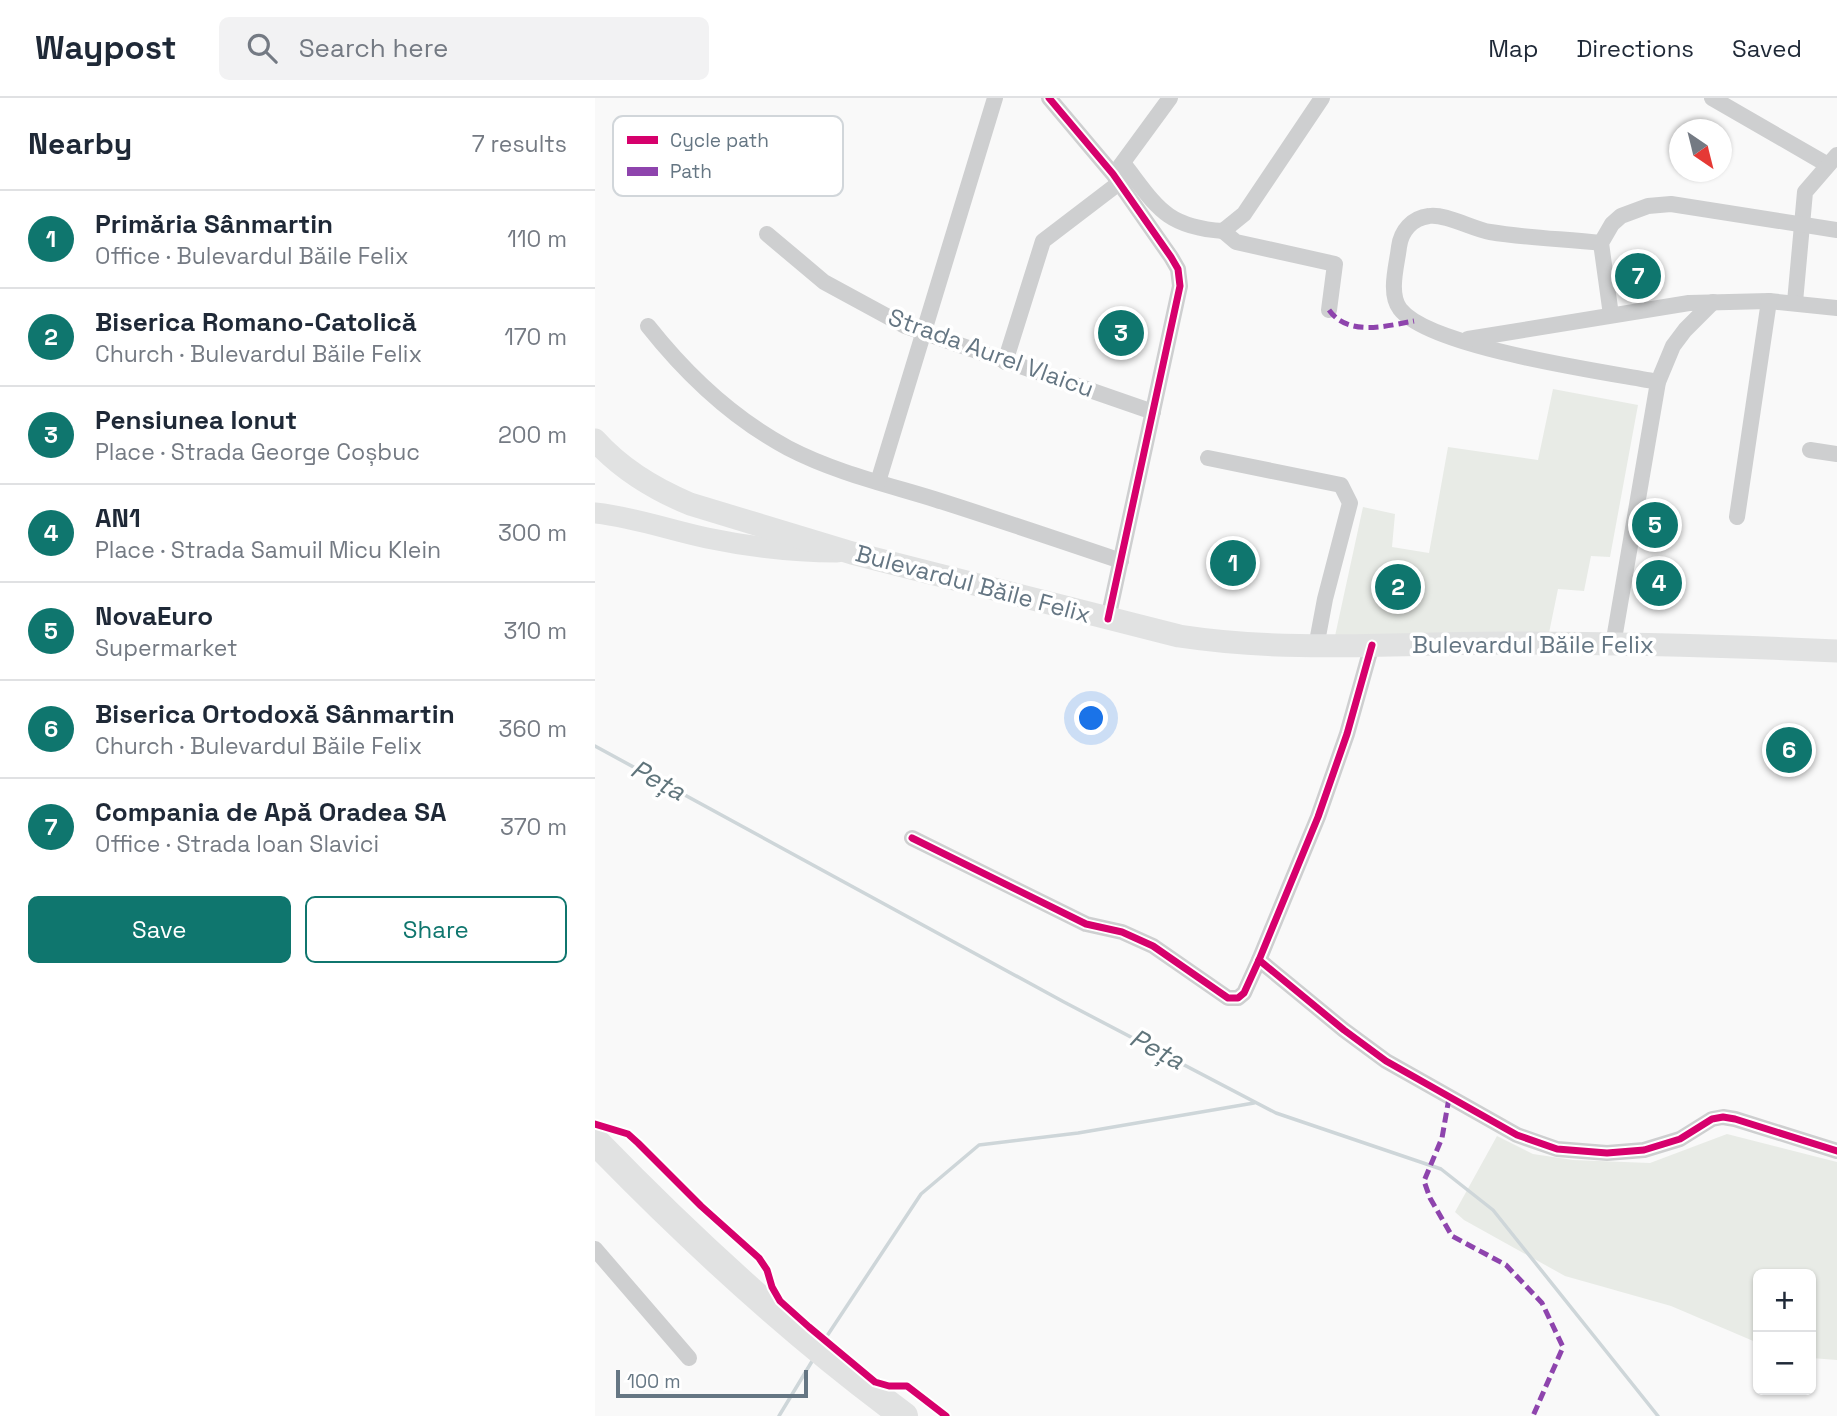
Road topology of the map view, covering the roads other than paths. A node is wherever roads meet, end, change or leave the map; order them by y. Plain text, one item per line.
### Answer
1 (995, 98) edge
2 (1049, 98) edge
3 (1170, 98) edge
4 (1322, 98) edge
5 (1712, 98) edge
6 (1833, 160) edge
7 (1119, 173) junction
8 (1801, 224) junction
9 (1837, 230) edge
10 (1223, 231) junction
11 (767, 234) dead end
12 (1601, 243) junction
13 (1769, 301) junction
14 (1713, 302) junction
15 (1795, 302) junction
16 (1837, 308) edge
17 (1329, 310) dead end
18 (1611, 315) junction
19 (648, 326) dead end
20 (922, 332) junction
21 (1461, 340) junction
22 (1005, 362) junction
23 (1658, 382) junction
24 (1153, 412) junction
25 (595, 440) edge
26 (1810, 450) dead end
27 (1837, 454) edge
28 (1208, 458) dead end
29 (878, 482) junction
30 (595, 513) edge
31 (1737, 517) dead end
32 (852, 553) junction
33 (1121, 561) junction
34 (1108, 620) junction
35 (1372, 645) junction
36 (1613, 645) junction
37 (1317, 647) junction
38 (1837, 651) edge
39 (912, 838) dead end
40 (1259, 960) junction
41 (595, 1141) edge
42 (1837, 1151) edge
43 (595, 1249) edge
44 (689, 1358) dead end
45 (904, 1416) edge

1 - 20 street
2 - 7 street
3 - 7 street
4 - 10 street
5 - 6 street
6 - 8 street
7 - 10 street
7 - 22 street
7 - 24 street
8 - 9 street
8 - 12 street
8 - 15 street
10 - 17 street
11 - 20 street, Strada Aurel Vlaicu
12 - 18 street
12 - 21 street
13 - 14 street
13 - 15 street
13 - 31 street
14 - 18 street
14 - 23 street
15 - 16 street
18 - 21 street
19 - 29 street
20 - 22 street, Strada Aurel Vlaicu
20 - 29 street
21 - 23 street
22 - 24 street, Strada Aurel Vlaicu
23 - 36 street
24 - 33 street
25 - 32 main road, Bulevardul Băile Felix
26 - 27 street
28 - 37 street
29 - 33 street
30 - 32 main road
32 - 34 main road, Bulevardul Băile Felix
33 - 34 street
34 - 37 main road, Bulevardul Băile Felix
35 - 36 main road, Bulevardul Băile Felix
35 - 37 main road, Bulevardul Băile Felix
35 - 40 street
36 - 38 main road, Bulevardul Băile Felix
39 - 40 street
40 - 42 street
41 - 45 highway
43 - 44 street

